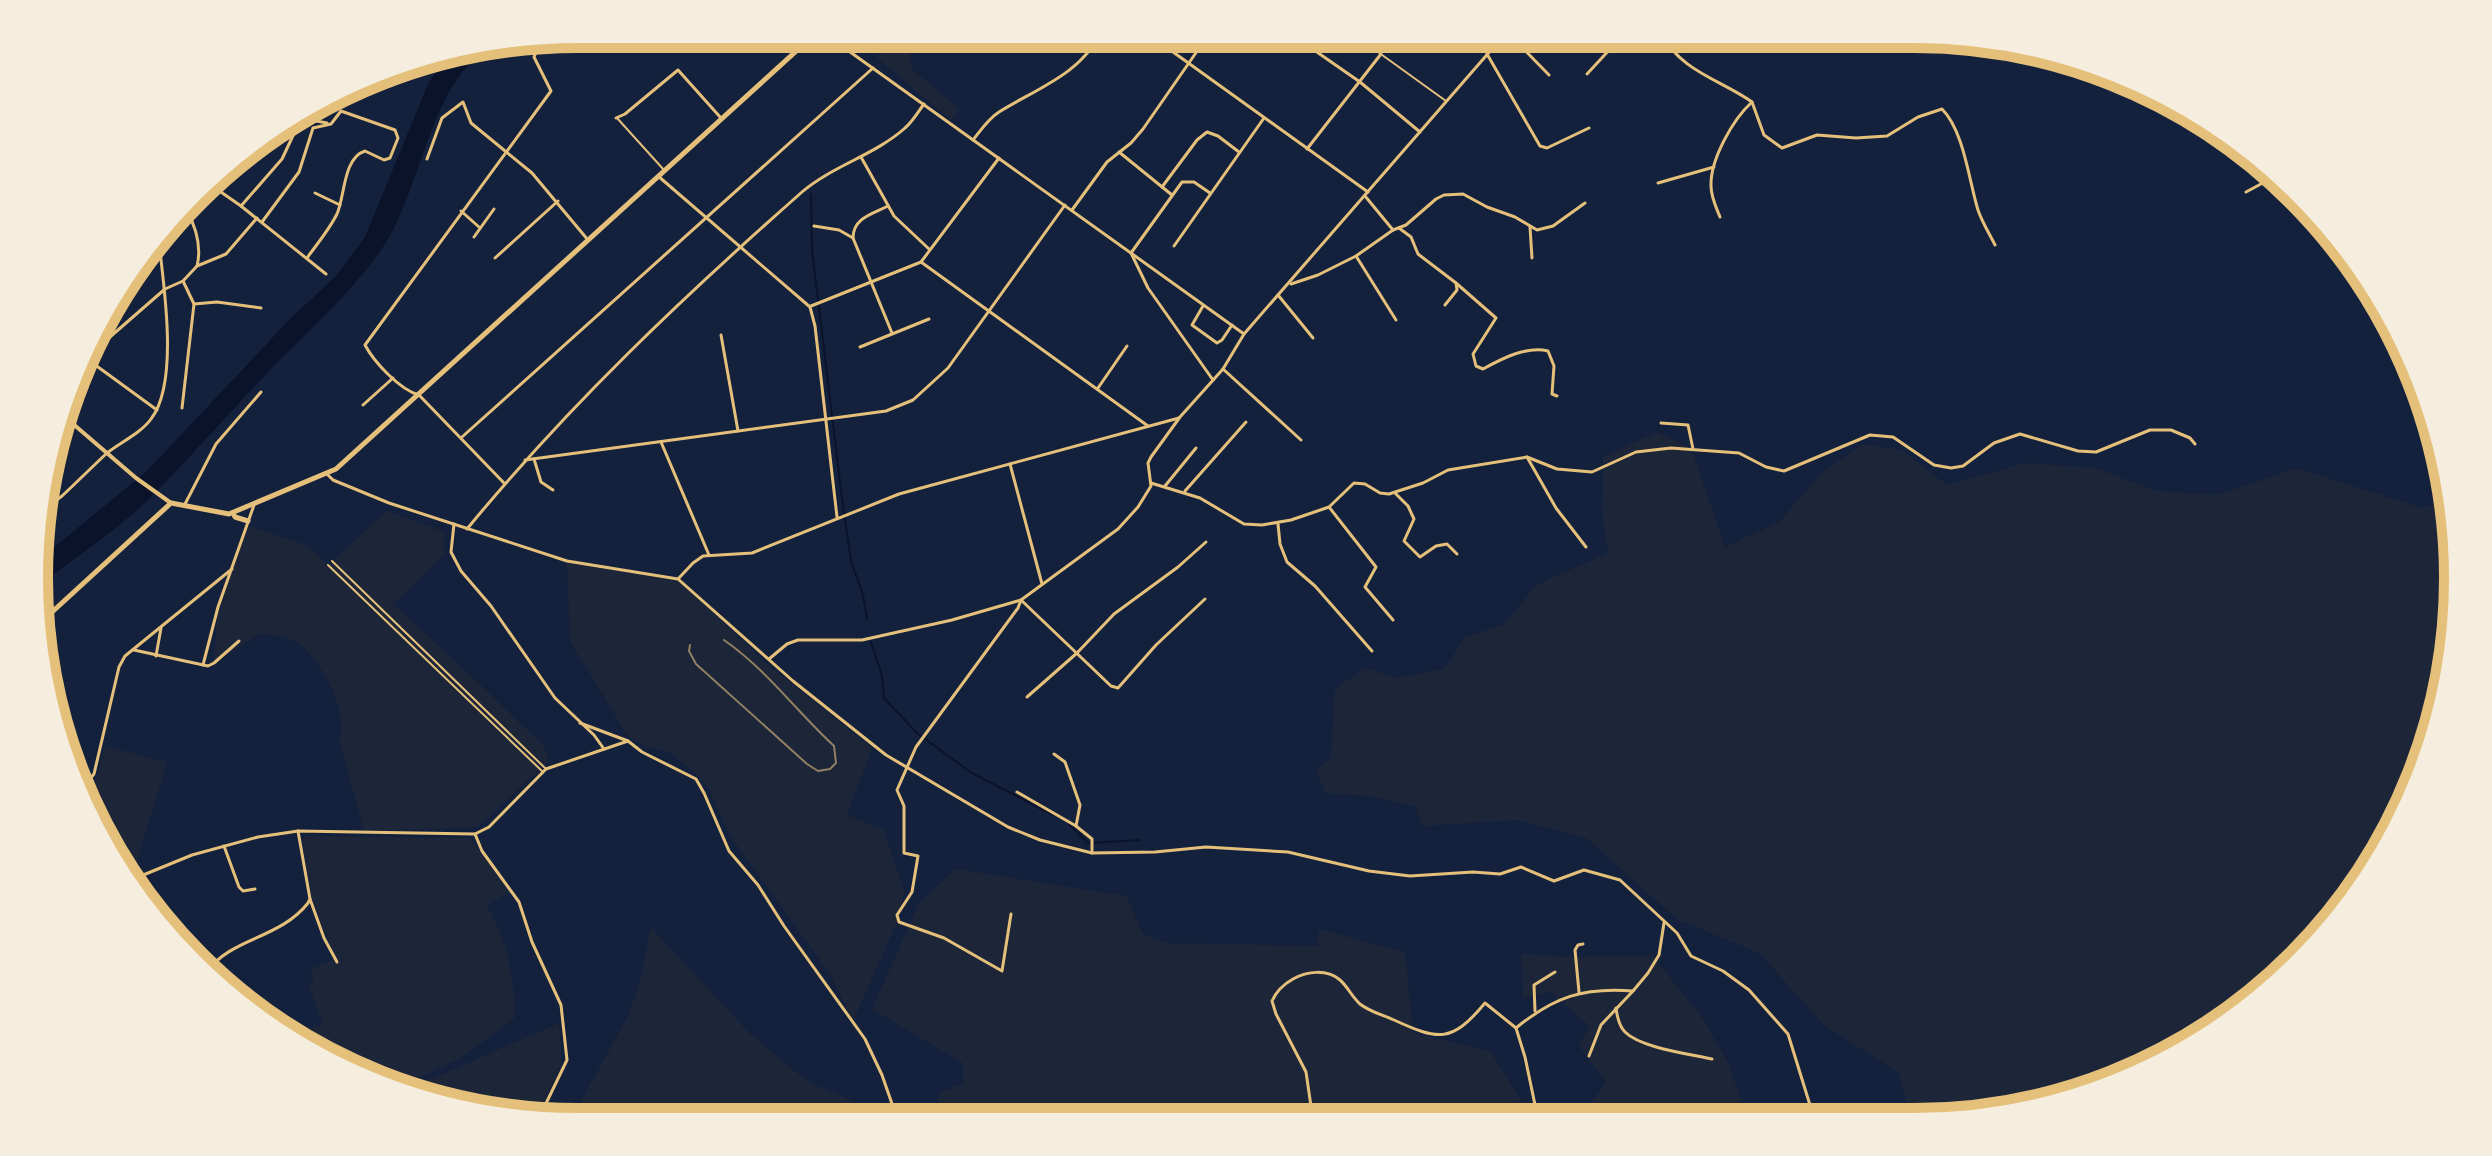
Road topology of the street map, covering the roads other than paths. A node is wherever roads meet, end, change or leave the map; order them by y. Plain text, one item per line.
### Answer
1 (799, 48) edge
2 (845, 48) edge
3 (1091, 48) edge
4 (1166, 48) edge
5 (1199, 48) edge
6 (1311, 48) edge
7 (1373, 48) edge
8 (1488, 48) edge
9 (1493, 48) edge
10 (1521, 48) edge
11 (1611, 48) edge
12 (1673, 48) edge
13 (538, 50) edge
14 (1381, 54) junction
15 (1487, 54) junction
16 (1187, 64) junction
17 (873, 68) junction
18 (1587, 74) dead end
19 (1549, 75) dead end
20 (1360, 82) junction
21 (1447, 101) junction
22 (1752, 102) junction
23 (924, 104) junction
24 (616, 118) joint
25 (1264, 118) junction
26 (721, 119) junction
27 (311, 120) edge
28 (331, 124) junction
29 (1589, 128) dead end
30 (296, 130) edge
31 (1420, 132) junction
32 (973, 140) junction
33 (1307, 149) junction
34 (505, 151) junction
35 (1119, 152) junction
36 (1239, 152) junction
37 (861, 157) junction
38 (999, 158) junction
39 (427, 159) dead end
40 (1714, 167) junction
41 (665, 170) junction
42 (658, 176) junction
43 (2265, 182) edge
44 (1658, 183) dead end
45 (1162, 187) junction
46 (218, 190) edge
47 (2246, 192) dead end
48 (315, 193) dead end
49 (1210, 193) junction
50 (1366, 194) junction
51 (1172, 195) junction
52 (558, 201) junction
53 (1585, 203) dead end
54 (340, 205) junction
55 (1065, 205) junction
56 (241, 206) junction
57 (888, 206) junction
58 (494, 209) dead end
59 (1072, 210) junction
60 (461, 211) junction
61 (190, 217) edge
62 (707, 217) junction
63 (1720, 217) dead end
64 (257, 218) junction
65 (262, 222) junction
66 (814, 226) dead end
67 (480, 227) junction
68 (1530, 227) junction
69 (1399, 228) junction
70 (1393, 230) junction
71 (474, 237) dead end
72 (853, 238) junction
73 (588, 240) junction
74 (1995, 245) dead end
75 (741, 246) junction
76 (1174, 246) dead end
77 (930, 249) junction
78 (160, 252) edge
79 (1131, 253) junction
80 (1356, 256) junction
81 (307, 258) junction
82 (495, 258) dead end
83 (1532, 258) dead end
84 (921, 262) junction
85 (197, 266) junction
86 (326, 274) dead end
87 (183, 281) junction
88 (870, 283) junction
89 (1456, 283) junction
90 (1287, 285) junction
91 (165, 289) junction
92 (1278, 295) junction
93 (194, 304) junction
94 (1204, 305) junction
95 (1445, 305) dead end
96 (810, 307) junction
97 (261, 308) dead end
98 (988, 310) junction
99 (929, 319) dead end
100 (1396, 320) dead end
101 (1232, 325) junction
102 (892, 333) junction
103 (1244, 334) junction
104 (721, 335) dead end
105 (1313, 338) dead end
106 (103, 344) edge
107 (1127, 346) dead end
108 (860, 347) dead end
109 (94, 363) edge
110 (1223, 369) junction
111 (393, 378) junction
112 (1213, 380) junction
113 (1098, 388) junction
114 (261, 392) dead end
115 (419, 395) junction
116 (1557, 396) dead end
117 (363, 405) dead end
118 (182, 408) dead end
119 (157, 410) junction
120 (1180, 417) junction
121 (824, 419) junction
122 (72, 422) edge
123 (1246, 422) dead end
124 (1661, 423) dead end
125 (1148, 426) junction
126 (738, 431) junction
127 (462, 437) junction
128 (1301, 440) dead end
129 (661, 442) junction
130 (2195, 444) dead end
131 (1196, 448) dead end
132 (1693, 449) junction
133 (108, 452) junction
134 (1527, 457) junction
135 (534, 459) junction
136 (525, 460) junction
137 (1010, 463) junction
138 (327, 474) junction
139 (504, 483) junction
140 (1151, 483) junction
141 (1165, 486) junction
142 (553, 490) dead end
143 (1185, 491) junction
144 (1395, 493) junction
145 (54, 500) edge
146 (171, 503) junction
147 (254, 504) junction
148 (184, 506) junction
149 (1329, 507) junction
150 (233, 513) junction
151 (839, 517) junction
152 (248, 521) junction
153 (454, 524) junction
154 (1278, 524) junction
155 (467, 529) junction
156 (1206, 542) dead end
157 (1586, 547) dead end
158 (1457, 554) dead end
159 (709, 555) junction
160 (332, 561) dead end
161 (328, 565) dead end
162 (232, 569) junction
163 (678, 579) junction
164 (1042, 584) junction
165 (1205, 599) dead end
166 (1021, 600) junction
167 (49, 615) edge
168 (1393, 620) dead end
169 (161, 628) junction
170 (239, 641) dead end
171 (134, 650) junction
172 (1372, 651) dead end
173 (1077, 653) junction
174 (156, 656) junction
175 (768, 659) junction
176 (203, 665) junction
177 (1027, 697) dead end
178 (580, 723) junction
179 (628, 741) junction
180 (604, 749) junction
181 (1054, 754) dead end
182 (905, 767) junction
183 (545, 770) junction
184 (88, 780) edge
185 (1017, 792) dead end
186 (1076, 826) junction
187 (298, 831) junction
188 (475, 834) junction
189 (224, 846) junction
190 (1092, 853) junction
191 (140, 876) edge
192 (255, 889) dead end
193 (310, 899) junction
194 (1011, 914) dead end
195 (1665, 922) junction
196 (1583, 944) dead end
197 (337, 962) dead end
198 (215, 963) edge
199 (1555, 972) dead end
200 (1633, 991) junction
201 (1579, 992) junction
202 (1616, 1008) junction
203 (1535, 1011) junction
204 (1516, 1028) junction
205 (1589, 1056) dead end
206 (1712, 1059) dead end
207 (544, 1107) edge
208 (893, 1108) edge
209 (1311, 1108) edge
210 (1536, 1108) edge
211 (1811, 1108) edge

1 - 26 main road
2 - 17 street
3 - 32 street
4 - 16 street
5 - 16 street
6 - 20 street
7 - 14 street
8 - 15 street
9 - 15 street
10 - 19 street
11 - 18 street
12 - 22 street
13 - 34 street
14 - 20 street
14 - 21 street
15 - 21 street
15 - 29 street
16 - 25 street
16 - 35 street
17 - 23 street
17 - 62 street
20 - 31 street
20 - 33 street
21 - 31 street
22 - 40 street
22 - 74 street
23 - 32 street
23 - 37 street
24 - 26 street
24 - 41 street
25 - 33 street
25 - 36 street
26 - 41 main road
27 - 28 street
28 - 54 street
28 - 65 street
30 - 56 street
31 - 50 street
32 - 38 street
33 - 50 street
34 - 39 street
34 - 52 street
34 - 60 street
35 - 45 street
35 - 59 street
36 - 45 street
36 - 49 street
37 - 57 street
37 - 75 street
38 - 55 street
38 - 77 street
40 - 44 street
40 - 63 street
41 - 42 main road
42 - 62 street
42 - 73 main road
43 - 47 street
45 - 51 street
46 - 56 street
48 - 54 street
49 - 51 street
49 - 76 street
50 - 70 street
50 - 90 street
51 - 79 street
52 - 73 street
52 - 82 street
53 - 68 street
54 - 81 street
55 - 59 street
55 - 98 street
56 - 64 street
57 - 72 street
57 - 77 street
58 - 67 street
59 - 79 street
60 - 67 street
60 - 111 street
61 - 85 street
62 - 75 street
62 - 127 street
64 - 65 street
64 - 85 street
65 - 81 street
66 - 72 street
67 - 71 street
68 - 69 street
68 - 83 street
69 - 70 street
69 - 89 street
70 - 80 street
72 - 88 street
73 - 115 main road
75 - 96 street
75 - 136 street
77 - 84 street
78 - 91 street
79 - 94 street
79 - 112 street
80 - 90 street
80 - 100 street
81 - 86 street
84 - 88 street
84 - 98 street
85 - 87 street
87 - 91 street
87 - 93 street
88 - 96 street
88 - 102 street
89 - 95 street
89 - 116 street
90 - 92 street
91 - 106 street
91 - 119 street
92 - 103 street
92 - 105 street
93 - 97 street
93 - 118 street
94 - 101 street
94 - 101 street
96 - 121 street
98 - 113 street
98 - 121 street
99 - 102 street
101 - 103 street
102 - 108 street
103 - 110 street
104 - 126 street
107 - 113 street
109 - 119 street
110 - 112 street
110 - 128 street
111 - 115 street
111 - 117 street
112 - 120 street
113 - 125 street
114 - 148 street
115 - 127 street
115 - 138 main road
119 - 133 street
120 - 125 street
120 - 140 street
121 - 126 street
121 - 151 street
122 - 133 main road
123 - 143 street
124 - 132 street
125 - 137 street
126 - 129 street
127 - 139 street
129 - 135 street
129 - 159 street
130 - 132 street
131 - 141 street
132 - 134 street
133 - 145 street
133 - 146 main road
134 - 144 street
134 - 157 street
135 - 136 street
135 - 142 street
136 - 139 street
137 - 151 street
137 - 164 street
138 - 147 main road
138 - 153 street
139 - 155 street
140 - 141 street
140 - 164 street
141 - 143 street
143 - 154 street
144 - 149 street
144 - 158 street
146 - 148 main road
146 - 167 main road
147 - 150 main road
147 - 152 street
148 - 150 main road
149 - 154 street
149 - 168 street
150 - 152 main road
151 - 159 street
152 - 162 street
153 - 155 street
153 - 178 street
154 - 172 street
155 - 163 street
156 - 173 street
159 - 163 street
160 - 183 street
161 - 183 street
162 - 169 street
162 - 176 street
163 - 175 street
164 - 166 street
165 - 173 street
166 - 173 street
166 - 175 street
166 - 182 street
169 - 171 street
169 - 174 street
170 - 176 street
171 - 174 street
171 - 184 street
173 - 177 street
174 - 176 street
175 - 182 street
178 - 179 street
178 - 180 street
179 - 180 street
179 - 208 street
180 - 183 street
181 - 186 street
182 - 190 street
182 - 194 street
183 - 188 street
185 - 186 street
186 - 190 street
187 - 188 street
187 - 189 street
187 - 193 street
188 - 207 street
189 - 191 street
189 - 192 street
190 - 195 street
193 - 197 street
193 - 198 street
195 - 200 street
195 - 211 street
196 - 201 street
199 - 203 street
200 - 201 street
200 - 202 street
201 - 203 street
202 - 205 street
202 - 206 street
203 - 204 street
204 - 209 street
204 - 210 street

